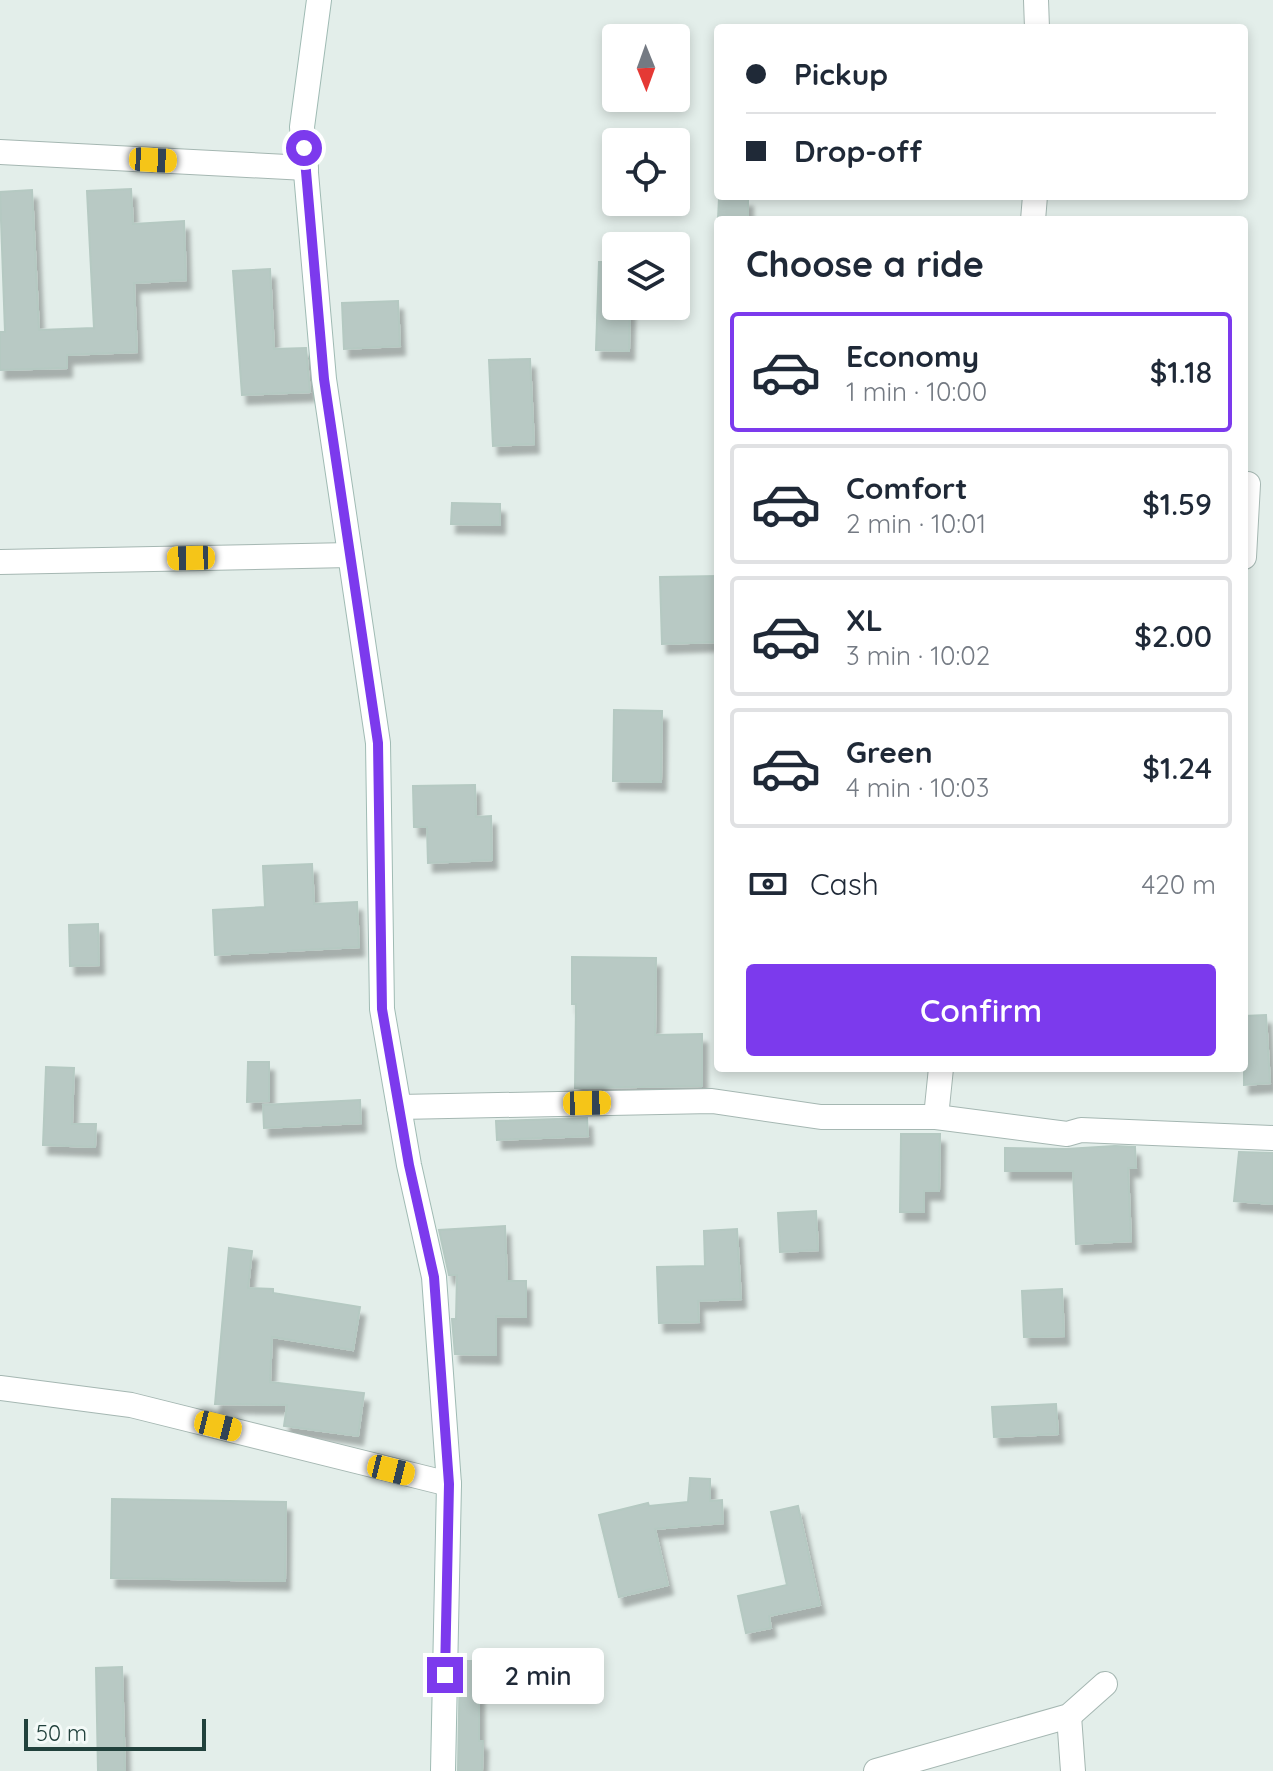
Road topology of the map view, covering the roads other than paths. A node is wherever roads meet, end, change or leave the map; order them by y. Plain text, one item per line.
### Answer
1 (319, 0) edge
2 (1036, 0) edge
3 (1037, 24) edge
4 (0, 152) edge
5 (306, 168) junction
6 (350, 555) junction
7 (0, 562) edge
8 (941, 1072) edge
9 (399, 1107) junction
10 (936, 1117) junction
11 (1273, 1138) edge
12 (0, 1388) edge
13 (449, 1484) junction
14 (1105, 1684) dead end
15 (1069, 1716) junction
16 (443, 1771) edge
17 (876, 1771) edge
18 (1073, 1771) edge

1 - 5 street
2 - 3 street
4 - 5 street
5 - 6 street
6 - 7 street
6 - 9 street
8 - 10 street
9 - 10 street
9 - 13 street
10 - 11 street
12 - 13 street
13 - 16 street
14 - 15 street
15 - 17 street
15 - 18 street

